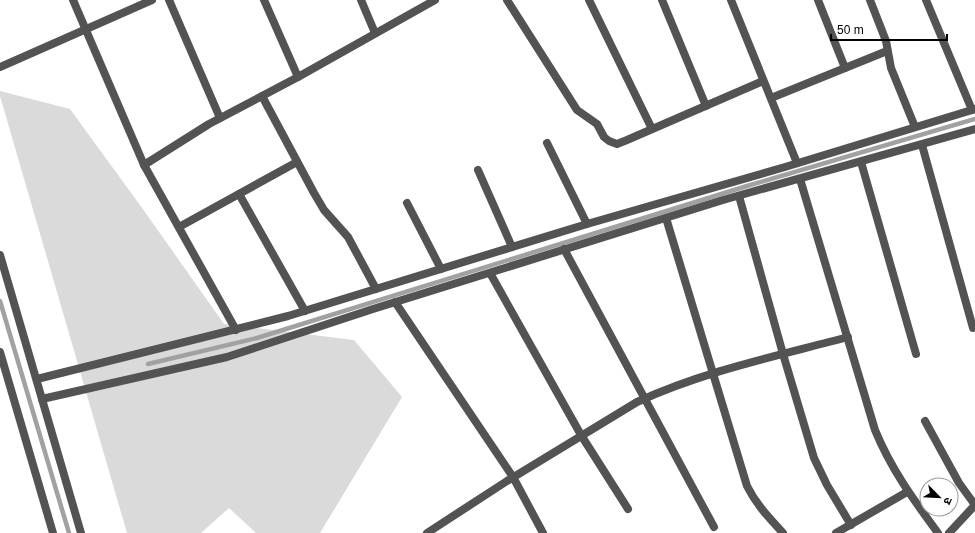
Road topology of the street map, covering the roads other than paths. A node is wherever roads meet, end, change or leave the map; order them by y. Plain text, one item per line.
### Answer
1 (73, 0) edge
2 (152, 0) edge
3 (169, 0) edge
4 (264, 0) edge
5 (361, 0) edge
6 (435, 0) edge
7 (507, 0) edge
8 (589, 0) edge
9 (662, 0) edge
10 (731, 0) edge
11 (818, 0) edge
12 (870, 0) edge
13 (926, 0) edge
14 (86, 29) junction
15 (375, 33) junction
16 (887, 51) junction
17 (0, 67) edge
18 (845, 68) junction
19 (298, 77) junction
20 (764, 81) junction
21 (262, 96) junction
22 (771, 98) junction
23 (706, 106) junction
24 (973, 110) edge
25 (220, 118) junction
26 (915, 127) junction
27 (652, 129) junction
28 (975, 129) edge
29 (547, 143) dead end
30 (922, 145) junction
31 (297, 162) junction
32 (861, 162) junction
33 (797, 163) junction
34 (144, 165) junction
35 (478, 170) dead end
36 (800, 179) junction
37 (239, 194) junction
38 (740, 196) junction
39 (407, 203) dead end
40 (666, 218) junction
41 (587, 224) junction
42 (179, 227) junction
43 (512, 247) junction
44 (564, 249) junction
45 (0, 255) edge
46 (441, 269) junction
47 (490, 273) junction
48 (376, 289) junction
49 (395, 302) junction
50 (305, 311) junction
51 (973, 328) dead end
52 (236, 330) junction
53 (848, 337) junction
54 (0, 352) edge
55 (783, 354) junction
56 (916, 354) dead end
57 (714, 373) junction
58 (37, 381) junction
59 (42, 396) junction
60 (645, 398) junction
61 (925, 421) dead end
62 (581, 436) junction
63 (513, 477) junction
64 (907, 492) junction
65 (975, 505) edge
66 (628, 508) dead end
67 (851, 525) junction
68 (714, 527) dead end
69 (53, 533) edge
70 (81, 533) edge
71 (427, 533) edge
72 (543, 533) edge
73 (783, 533) edge
74 (836, 533) edge
75 (938, 533) edge
76 (949, 533) edge

1 - 14 street
2 - 14 street
3 - 25 street
4 - 19 street
5 - 15 street
6 - 15 street
7 - 27 street
8 - 27 street
9 - 23 street
10 - 20 street
11 - 18 street
12 - 16 street
13 - 24 street
14 - 17 street
14 - 34 street
15 - 19 street
16 - 18 street
16 - 26 street
18 - 22 street
19 - 21 street
20 - 22 street
20 - 23 street
21 - 25 street
21 - 31 street
22 - 33 street
23 - 27 street
24 - 26 street
25 - 34 street
26 - 33 street
28 - 30 street
29 - 41 street
30 - 32 street
30 - 51 street
31 - 37 street
31 - 48 street
32 - 36 street
32 - 56 street
33 - 41 street
34 - 42 street
35 - 43 street
36 - 38 street
36 - 53 street
37 - 42 street
37 - 50 street
38 - 40 street
38 - 55 street
39 - 46 street
40 - 44 street
40 - 57 street
41 - 43 street
42 - 52 street
43 - 46 street
44 - 47 street
44 - 60 street
45 - 58 street
46 - 48 street
47 - 49 street
47 - 62 street
48 - 50 street
49 - 59 street
49 - 63 street
50 - 52 street
52 - 58 street
53 - 55 street
53 - 64 street
54 - 69 street
55 - 57 street
55 - 67 street
57 - 60 street
57 - 73 street
58 - 59 street
59 - 70 street
60 - 62 street
60 - 68 street
61 - 65 street
62 - 63 street
62 - 66 street
63 - 71 street
63 - 72 street
64 - 67 street
64 - 75 street
65 - 76 street
67 - 74 street

